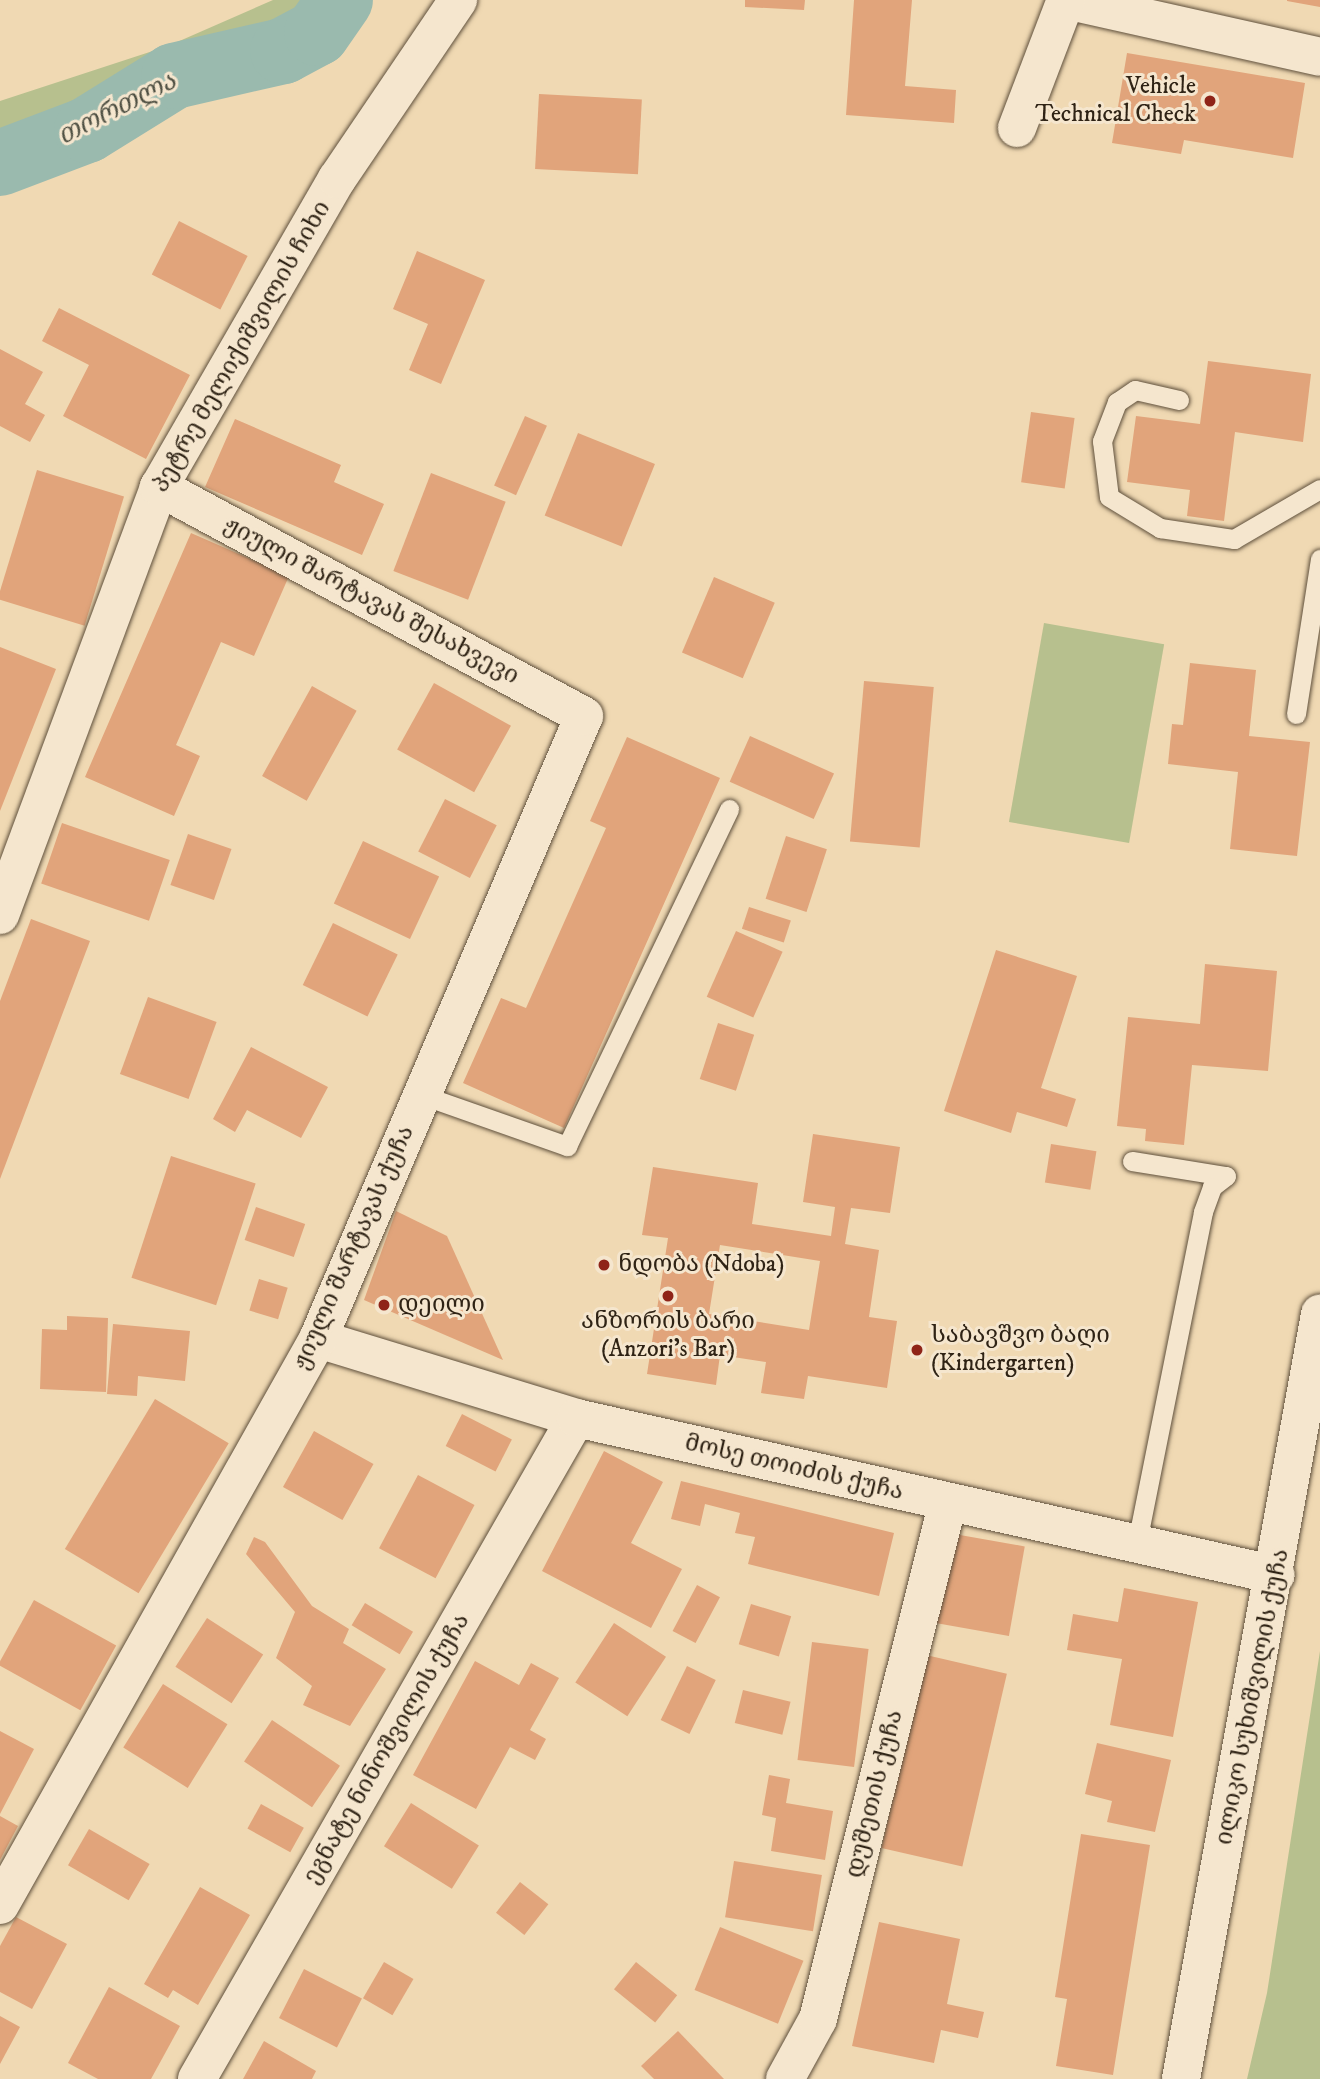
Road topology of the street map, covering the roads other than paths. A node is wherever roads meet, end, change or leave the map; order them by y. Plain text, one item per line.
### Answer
1 (458, 0) edge
2 (1066, 0) edge
3 (1320, 57) edge
4 (1017, 128) dead end
5 (1180, 400) dead end
6 (159, 487) junction
7 (1320, 489) edge
8 (1320, 559) edge
9 (1296, 714) dead end
10 (584, 716) joint
11 (729, 809) dead end
12 (0, 915) edge
13 (422, 1096) junction
14 (1132, 1161) dead end
15 (1320, 1314) edge
16 (318, 1339) junction
17 (576, 1419) junction
18 (948, 1502) junction
19 (1137, 1541) junction
20 (1276, 1575) junction
21 (0, 1905) edge
22 (197, 2079) edge
23 (785, 2079) edge
24 (1181, 2079) edge

1 - 6 street, პეტრე მელიქიშვილის ჩიხი
2 - 3 street
2 - 4 street
5 - 7 lane
6 - 10 street, ჟიული შარტავას შესახვევი
6 - 12 street, პეტრე მელიქიშვილის ჩიხი
8 - 9 lane
10 - 13 street, ჟიული შარტავას ქუჩა
11 - 13 lane
13 - 16 street, ჟიული შარტავას ქუჩა
14 - 19 lane
15 - 20 street, ილიკო სუხიშვილის ქუჩა
16 - 17 street, მოსე თოიძის ქუჩა
16 - 21 street, ჟიული შარტავას ქუჩა
17 - 18 street, მოსე თოიძის ქუჩა
17 - 22 street, ეგნატე ნინოშვილის ქუჩა
18 - 19 street, მოსე თოიძის ქუჩა
18 - 23 street, დუშეთის ქუჩა
19 - 20 street, მოსე თოიძის ქუჩა
20 - 24 street, ილიკო სუხიშვილის ქუჩა

